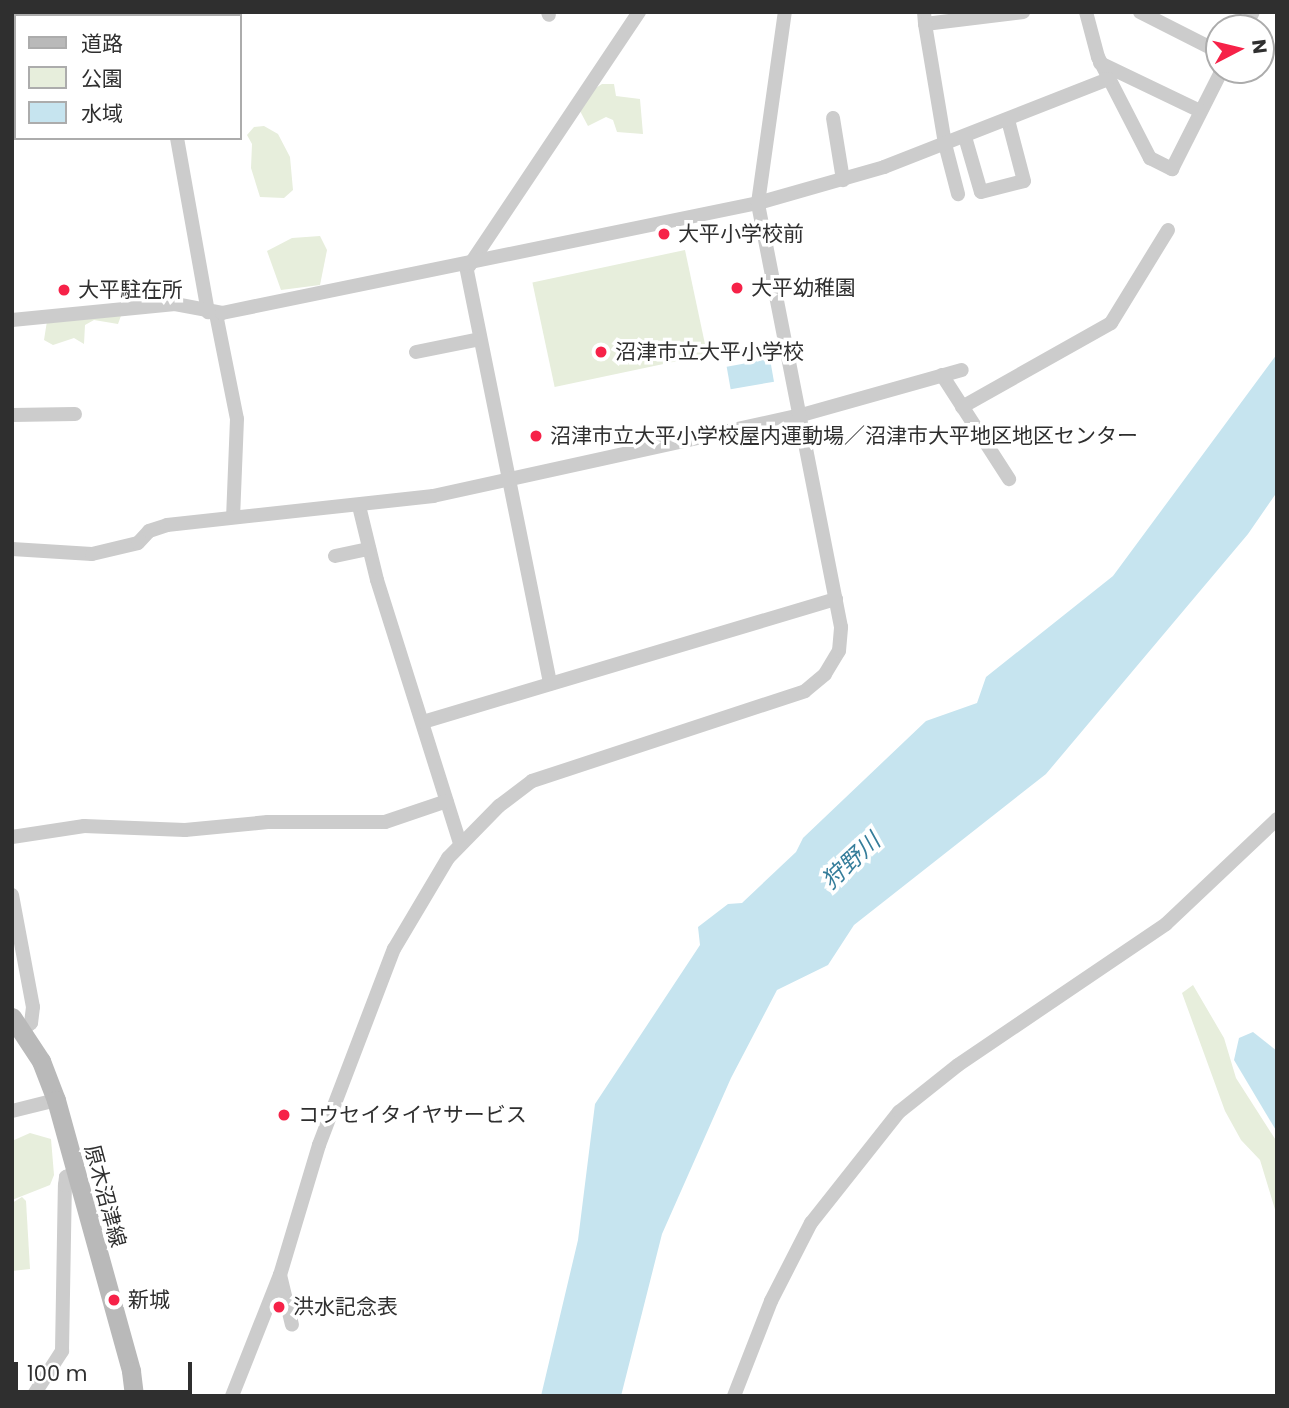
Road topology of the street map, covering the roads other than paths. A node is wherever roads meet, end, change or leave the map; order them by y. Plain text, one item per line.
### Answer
1 (639, 12) edge
2 (785, 12) edge
3 (1023, 12) edge
4 (1086, 12) edge
5 (1140, 12) edge
6 (925, 18) edge
7 (1205, 45) edge
8 (1100, 63) junction
9 (1108, 79) junction
10 (1214, 84) edge
11 (1200, 111) junction
12 (833, 118) dead end
13 (1008, 120) junction
14 (965, 136) junction
15 (177, 140) edge
16 (945, 145) junction
17 (843, 180) junction
18 (958, 194) dead end
19 (758, 203) junction
20 (1168, 230) dead end
21 (467, 266) junction
22 (212, 313) junction
23 (12, 320) edge
24 (480, 340) junction
25 (416, 352) dead end
26 (962, 370) dead end
27 (942, 375) junction
28 (962, 407) junction
29 (75, 414) dead end
30 (12, 415) edge
31 (798, 416) junction
32 (1009, 479) dead end
33 (508, 481) junction
34 (359, 506) junction
35 (233, 517) junction
36 (12, 549) edge
37 (369, 549) junction
38 (335, 556) dead end
39 (836, 599) junction
40 (551, 684) junction
41 (423, 722) junction
42 (447, 801) junction
43 (1277, 819) edge
44 (12, 837) edge
45 (460, 844) junction
46 (12, 895) edge
47 (17, 1024) edge
48 (56, 1100) junction
49 (12, 1111) edge
50 (74, 1173) junction
51 (280, 1275) junction
52 (292, 1325) dead end
53 (33, 1396) edge
54 (134, 1396) edge
55 (232, 1396) edge
56 (734, 1396) edge

1 - 21 street
2 - 19 street
3 - 6 street
4 - 8 street
5 - 7 street
6 - 16 street
8 - 9 street
8 - 11 street
9 - 11 street
9 - 13 street
10 - 11 street
12 - 17 street
13 - 14 street
13 - 14 street
14 - 16 street
15 - 22 street
16 - 17 street
16 - 18 street
17 - 19 street
19 - 21 street
19 - 31 street
20 - 28 street
21 - 22 street
21 - 24 street
22 - 23 street
22 - 35 street
24 - 25 street
24 - 33 street
26 - 27 street
27 - 28 street
27 - 31 street
28 - 32 street
29 - 30 street
31 - 33 street
31 - 39 street
33 - 34 street
33 - 40 street
34 - 35 street
34 - 37 street
35 - 36 street
37 - 38 street
37 - 41 street
39 - 40 street
39 - 45 street
40 - 41 street
41 - 42 street
42 - 44 street
42 - 45 street
43 - 56 street
45 - 51 street
46 - 47 street
47 - 48 main road, 原木沼津線
48 - 49 street
48 - 50 main road, 原木沼津線
50 - 53 street
50 - 54 main road, 原木沼津線
51 - 52 street
51 - 55 street

